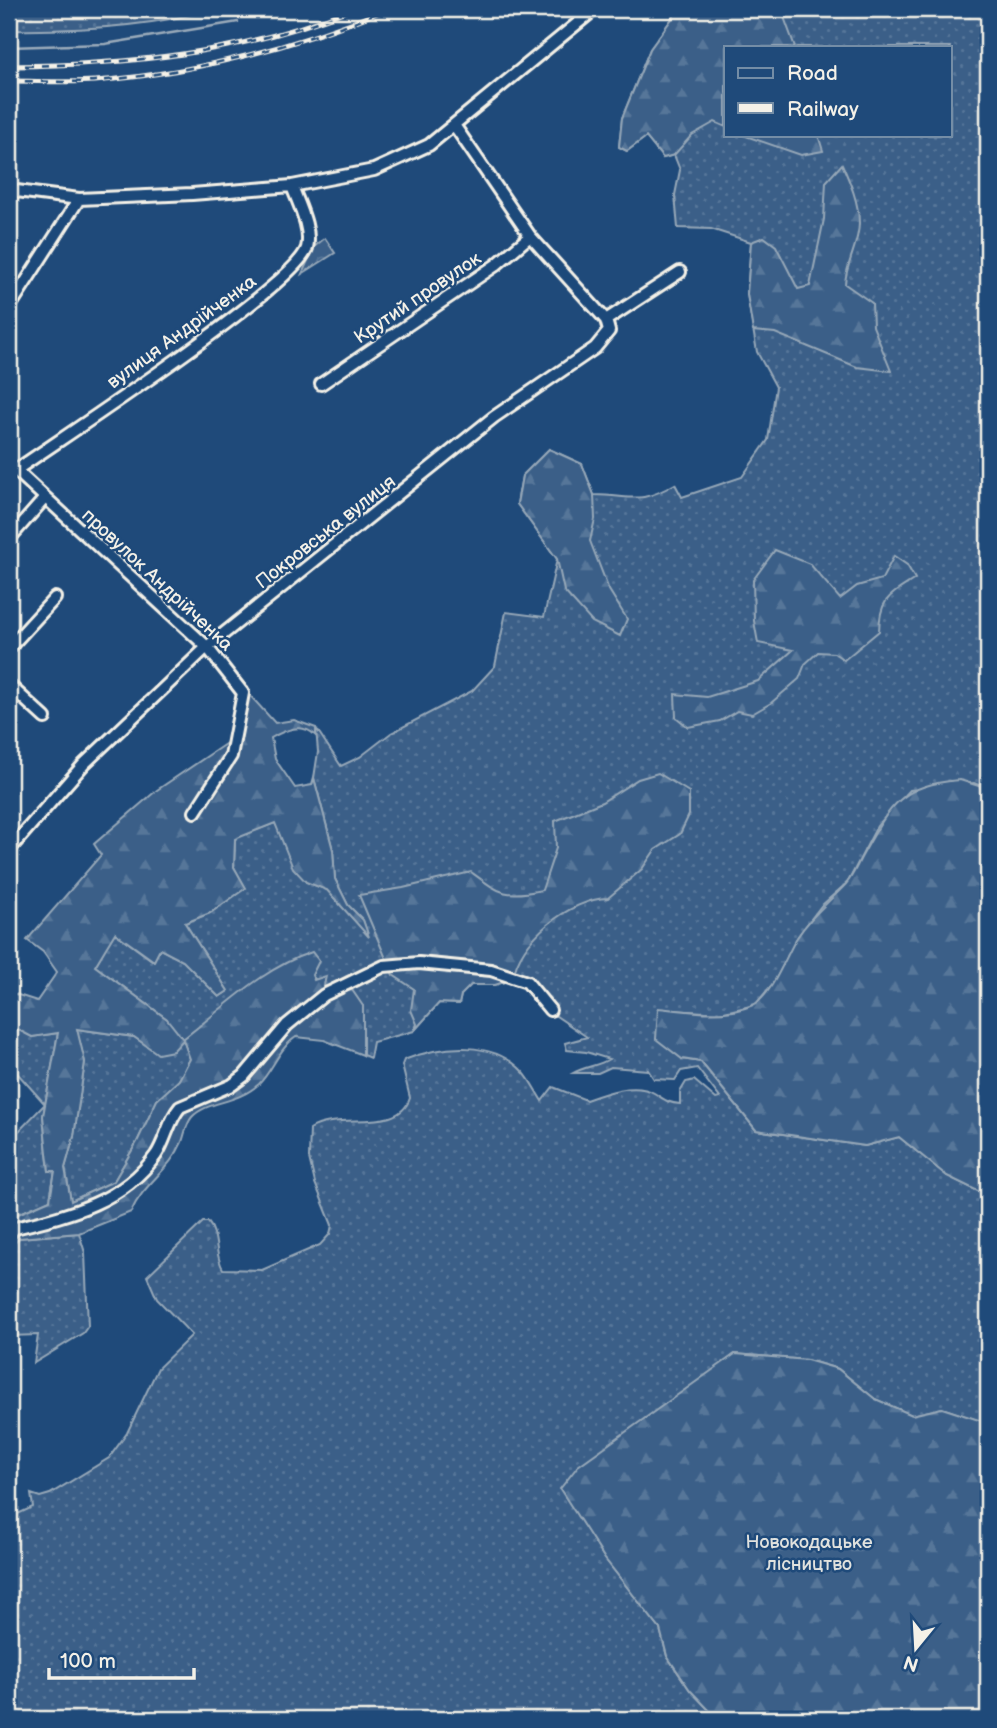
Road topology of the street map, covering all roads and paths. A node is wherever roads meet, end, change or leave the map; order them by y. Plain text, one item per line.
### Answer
1 (595, 9) edge
2 (453, 125) junction
3 (292, 186) junction
4 (9, 190) edge
5 (79, 199) junction
6 (530, 236) junction
7 (680, 272) dead end
8 (9, 308) edge
9 (606, 320) junction
10 (321, 384) dead end
11 (12, 467) edge
12 (45, 498) junction
13 (9, 539) edge
14 (55, 598) dead end
15 (207, 647) junction
16 (9, 648) edge
17 (9, 685) edge
18 (45, 718) dead end
19 (195, 812) dead end
20 (9, 850) edge
21 (550, 1010) dead end
22 (9, 1234) edge

1 - 2 street
2 - 3 street
2 - 6 street
3 - 5 street
3 - 11 street, вулиця Андрійченка
4 - 5 street
5 - 8 street
6 - 9 street
6 - 10 street, Крутий провулок
7 - 9 street
9 - 15 street, Покровська вулиця
11 - 12 street, провулок Андрійченка
12 - 13 street
12 - 15 street, провулок Андрійченка
14 - 16 street
15 - 19 street, провулок Андрійченка
15 - 20 street, Покровська вулиця
17 - 18 street
21 - 22 street

